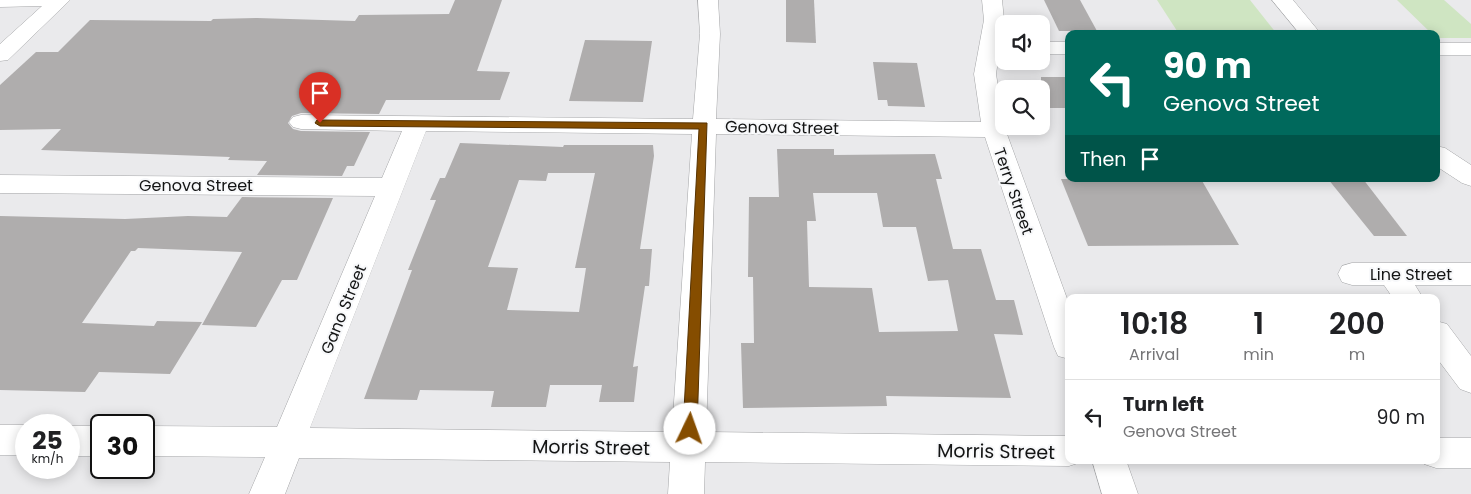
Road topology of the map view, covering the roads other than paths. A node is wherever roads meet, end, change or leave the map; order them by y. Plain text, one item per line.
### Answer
1 (41, 0) edge
2 (60, 0) edge
3 (708, 0) edge
4 (992, 0) edge
5 (1282, 0) edge
6 (0, 1) edge
7 (995, 29) edge
8 (1308, 30) edge
9 (1050, 48) edge
10 (1065, 48) edge
11 (1440, 49) edge
12 (1471, 49) edge
13 (995, 52) edge
14 (0, 55) edge
15 (301, 122) dead end
16 (417, 124) junction
17 (704, 126) junction
18 (994, 130) junction
19 (1440, 157) edge
20 (1471, 177) edge
21 (0, 184) edge
22 (392, 187) junction
23 (1352, 274) dead end
24 (1392, 274) junction
25 (1471, 274) edge
26 (1406, 294) edge
27 (1065, 335) edge
28 (1440, 338) edge
29 (1471, 380) edge
30 (0, 440) edge
31 (15, 440) edge
32 (155, 441) edge
33 (289, 443) junction
34 (689, 448) junction
35 (1065, 451) edge
36 (1440, 453) edge
37 (1471, 453) edge
38 (1110, 464) edge
39 (267, 494) edge
40 (686, 494) edge
41 (1120, 494) edge

1 - 6 street
2 - 14 street
3 - 17 street
4 - 7 street, Terry Street
5 - 8 street
9 - 10 street
11 - 12 street
13 - 18 street, Terry Street
15 - 16 street, Genova Street
16 - 17 street, Genova Street
16 - 22 street, Gano Street
17 - 18 street, Genova Street
17 - 34 street
18 - 27 street, Terry Street
19 - 20 street
21 - 22 street, Genova Street
22 - 33 street, Gano Street
23 - 24 street, Line Street
24 - 25 street, Line Street
24 - 26 street
28 - 29 street
30 - 31 street
32 - 33 street, Morris Street
33 - 34 street, Morris Street
33 - 39 street, Gano Street
34 - 35 street, Morris Street
34 - 40 street
36 - 37 street
38 - 41 street

